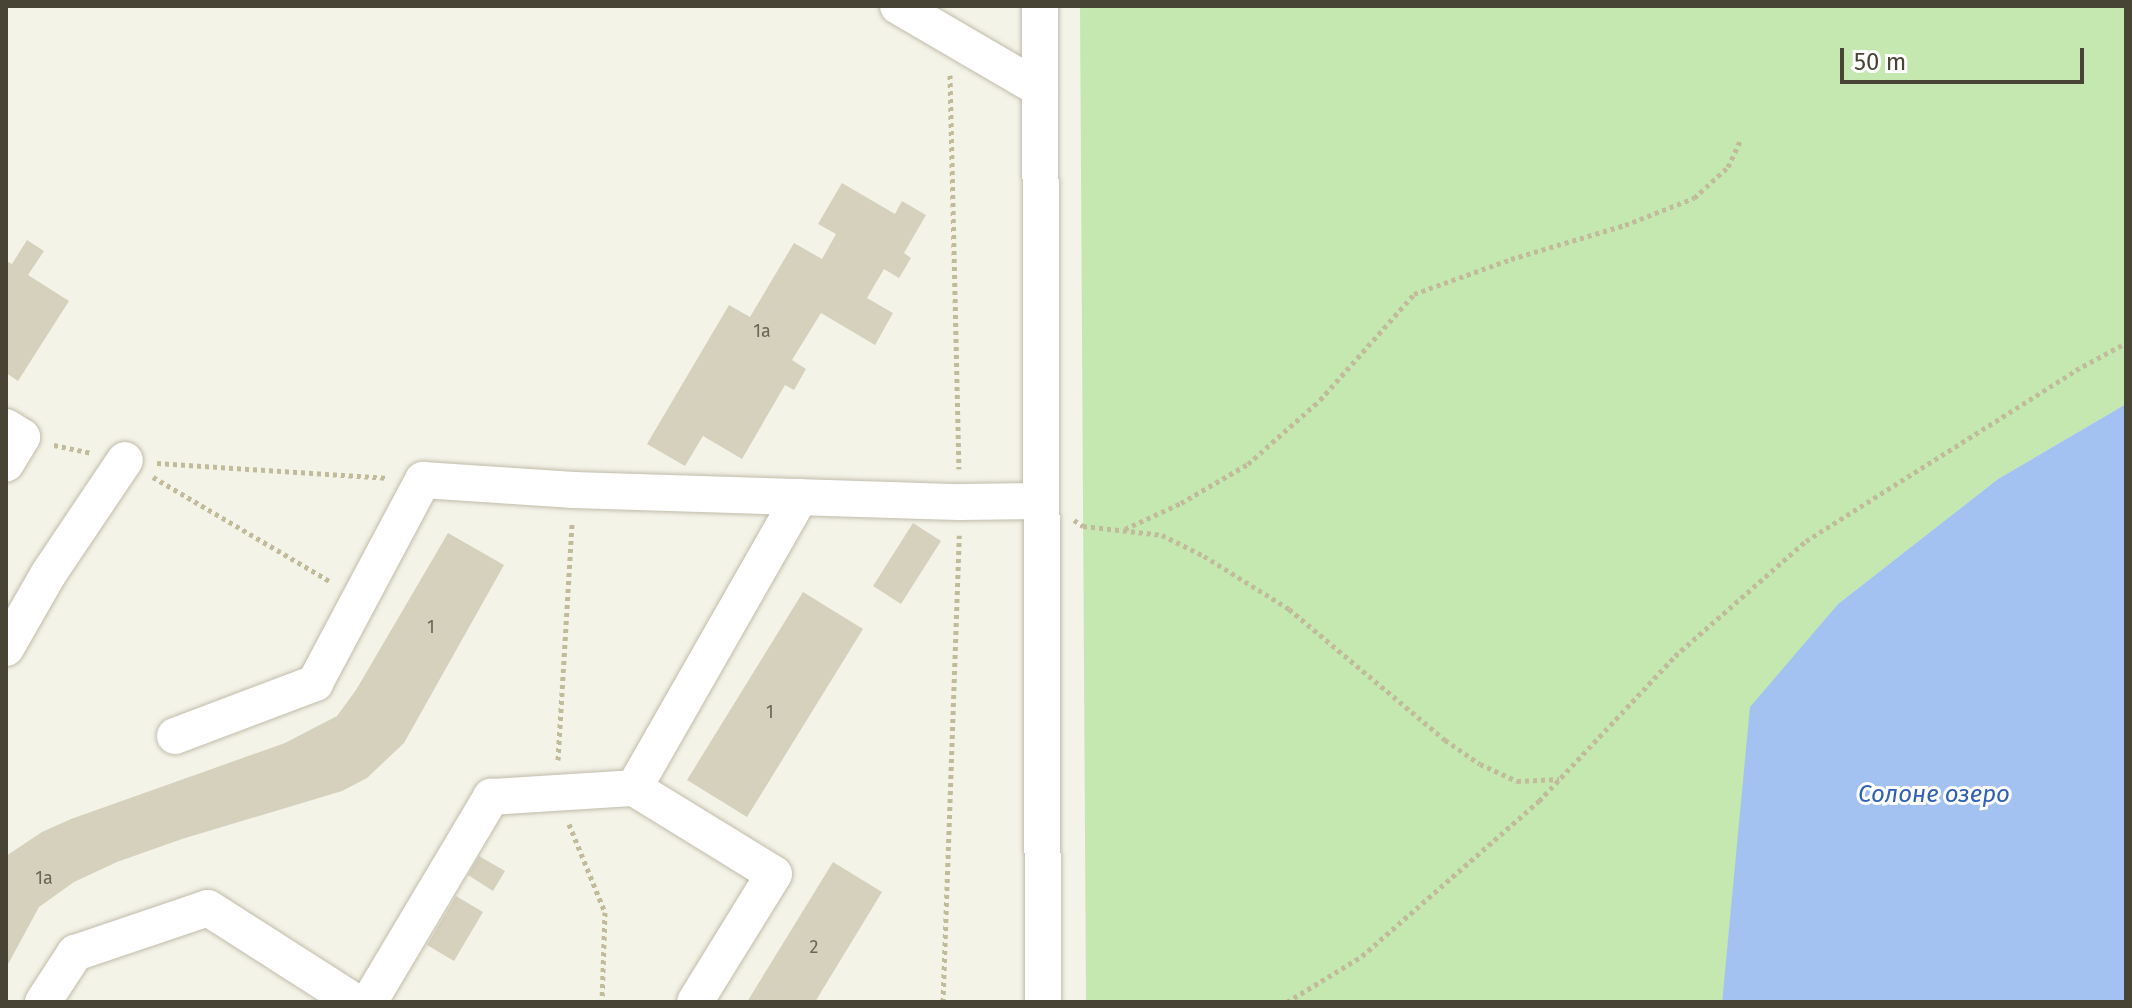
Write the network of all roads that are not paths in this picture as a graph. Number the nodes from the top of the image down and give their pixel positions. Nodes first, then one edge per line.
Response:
1 (898, 6) edge
2 (1040, 6) edge
3 (1040, 89) junction
4 (125, 460) road end
5 (800, 497) junction
6 (1039, 501) junction
7 (6, 648) edge
8 (175, 736) dead end
9 (634, 788) junction
10 (43, 1002) edge
11 (355, 1002) edge
12 (369, 1002) edge
13 (695, 1002) edge
14 (1043, 1002) edge

1 - 3 street
2 - 3 street
3 - 6 street
4 - 7 street
5 - 6 street
5 - 8 street
5 - 9 street
6 - 14 street
9 - 12 street
9 - 13 street
10 - 11 street

